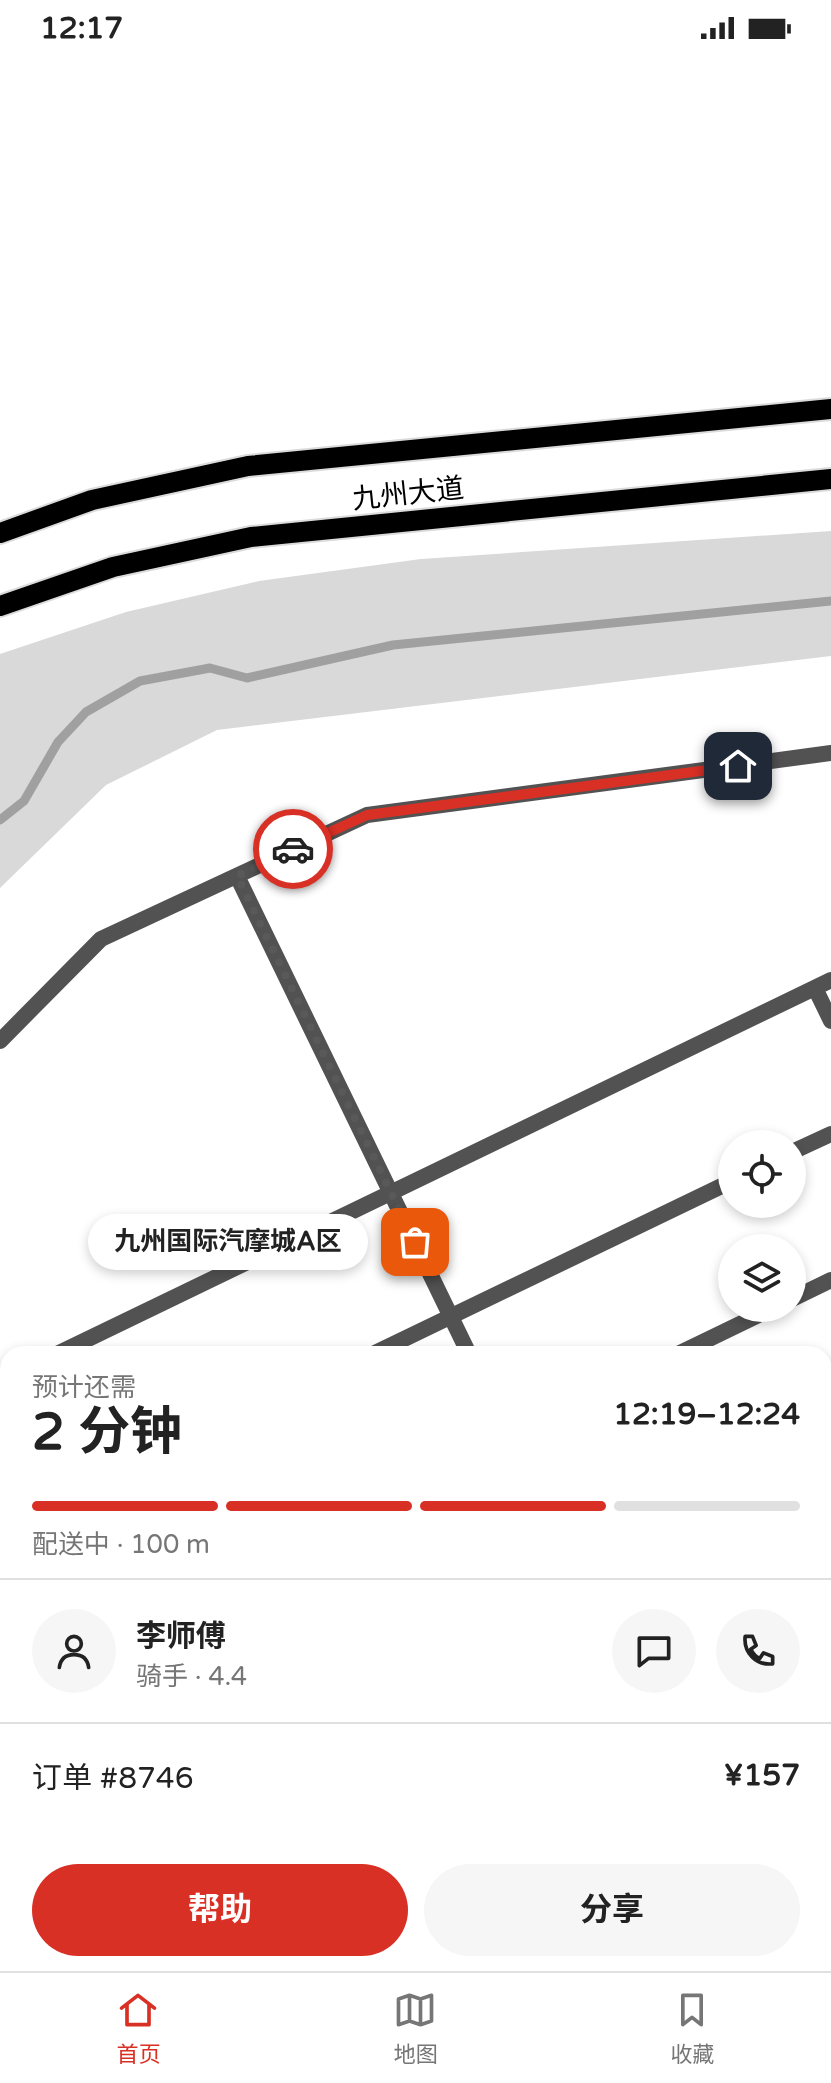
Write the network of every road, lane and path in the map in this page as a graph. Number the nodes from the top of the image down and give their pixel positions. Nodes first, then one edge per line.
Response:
1 (831, 409) edge
2 (831, 479) edge
3 (0, 533) edge
4 (0, 606) edge
5 (831, 753) edge
6 (237, 876) junction
7 (831, 980) edge
8 (815, 988) junction
9 (831, 1021) edge
10 (0, 1041) edge
11 (831, 1134) edge
12 (806, 1146) edge
13 (718, 1188) edge
14 (391, 1193) junction
15 (831, 1280) edge
16 (806, 1292) edge
17 (451, 1316) junction
18 (744, 1322) edge
19 (74, 1346) edge
20 (389, 1346) edge
21 (465, 1346) edge
22 (695, 1346) edge

1 - 3 main road, 九州大道
2 - 4 main road, 九州大道
5 - 6 lane
6 - 10 lane
6 - 14 lane
7 - 8 lane
8 - 9 lane
8 - 14 lane
11 - 12 lane
13 - 17 lane
14 - 17 lane
14 - 19 lane
15 - 16 lane
17 - 20 lane
17 - 21 lane
18 - 22 lane

